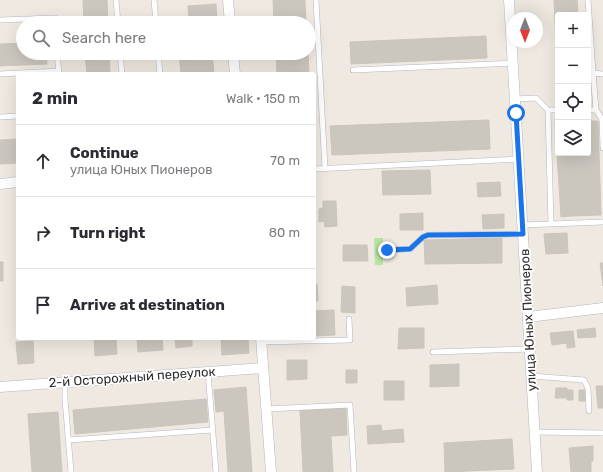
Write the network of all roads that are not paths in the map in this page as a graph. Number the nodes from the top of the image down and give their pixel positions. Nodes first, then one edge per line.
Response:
1 (116, 0) edge
2 (154, 0) edge
3 (228, 0) edge
4 (316, 0) edge
5 (509, 0) edge
6 (588, 0) edge
7 (117, 16) edge
8 (155, 16) edge
9 (229, 16) edge
10 (16, 19) edge
11 (0, 20) edge
12 (58, 60) edge
13 (121, 60) edge
14 (159, 60) edge
15 (234, 60) edge
16 (513, 62) junction
17 (353, 70) dead end
18 (59, 72) edge
19 (122, 72) edge
20 (160, 72) edge
21 (235, 72) edge
22 (593, 73) junction
23 (0, 74) edge
24 (16, 74) edge
25 (603, 74) edge
26 (515, 99) junction
27 (548, 110) junction
28 (555, 110) edge
29 (591, 110) edge
30 (596, 110) junction
31 (16, 116) edge
32 (0, 117) edge
33 (603, 148) edge
34 (518, 159) junction
35 (316, 169) edge
36 (325, 169) junction
37 (16, 182) edge
38 (0, 184) edge
39 (603, 222) edge
40 (551, 224) junction
41 (523, 230) junction
42 (387, 250) dead end
43 (603, 308) edge
44 (528, 317) junction
45 (349, 319) dead end
46 (261, 340) edge
47 (530, 349) junction
48 (433, 352) dead end
49 (264, 368) junction
50 (208, 372) junction
51 (531, 376) junction
52 (66, 382) junction
53 (0, 387) edge
54 (266, 408) junction
55 (589, 411) dead end
56 (212, 430) junction
57 (535, 432) junction
58 (603, 433) edge
59 (69, 440) junction
60 (71, 472) edge
61 (216, 472) edge
62 (271, 472) edge
63 (354, 472) edge
64 (537, 472) edge

1 - 7 lane
2 - 8 lane
3 - 9 street
4 - 36 lane
5 - 16 street, улица Юных Пионеров
6 - 22 lane
10 - 11 lane
12 - 18 lane
13 - 19 lane
14 - 20 lane
15 - 21 street
16 - 17 lane
16 - 26 street, улица Юных Пионеров
22 - 25 lane
22 - 30 lane
23 - 24 lane
26 - 27 lane
26 - 34 street, улица Юных Пионеров
27 - 28 lane
27 - 40 lane
29 - 30 lane
30 - 33 lane
31 - 32 lane
34 - 36 lane
34 - 41 street, улица Юных Пионеров
35 - 36 lane
37 - 38 street
39 - 40 lane
40 - 41 lane
41 - 42 lane
41 - 44 street, улица Юных Пионеров
43 - 44 street
44 - 47 street, улица Юных Пионеров
45 - 46 lane
46 - 49 street
47 - 48 lane
47 - 51 street, улица Юных Пионеров
49 - 50 street, 2-й Осторожный переулок
49 - 54 street
50 - 52 street, 2-й Осторожный переулок
50 - 56 lane
51 - 55 lane
51 - 57 street, улица Юных Пионеров
52 - 53 street, 2-й Осторожный переулок
52 - 59 lane
54 - 62 street
54 - 63 lane
56 - 59 lane
56 - 61 lane
57 - 58 lane
57 - 64 street, улица Юных Пионеров
59 - 60 lane

